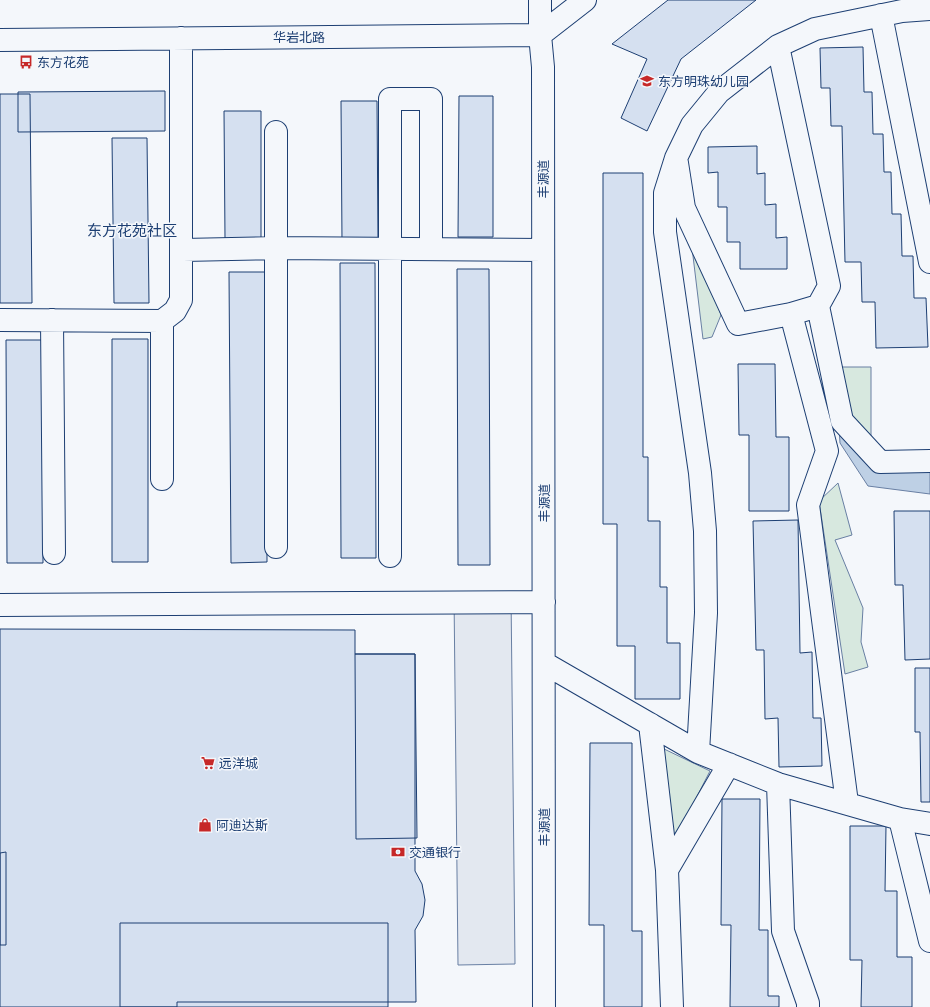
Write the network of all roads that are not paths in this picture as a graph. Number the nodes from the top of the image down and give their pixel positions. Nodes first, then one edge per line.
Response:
1 (540, 0) edge
2 (585, 0) edge
3 (928, 6) edge
4 (881, 14) junction
5 (540, 35) junction
6 (182, 38) junction
7 (0, 40) edge
8 (778, 46) junction
9 (276, 132) dead end
10 (676, 158) junction
11 (276, 248) junction
12 (390, 249) junction
13 (431, 249) junction
14 (183, 250) junction
15 (543, 250) junction
16 (930, 262) edge
17 (818, 306) junction
18 (791, 314) junction
19 (0, 320) edge
20 (52, 320) junction
21 (162, 320) junction
22 (930, 461) edge
23 (162, 479) dead end
24 (276, 547) dead end
25 (54, 553) dead end
26 (390, 556) dead end
27 (544, 602) junction
28 (0, 605) edge
29 (544, 663) junction
30 (650, 724) junction
31 (698, 752) junction
32 (729, 764) junction
33 (778, 784) junction
34 (847, 803) junction
35 (900, 819) junction
36 (930, 824) edge
37 (666, 870) junction
38 (930, 941) edge
39 (544, 1007) edge
40 (672, 1007) edge
41 (808, 1007) edge

1 - 5 street, 丰源道
2 - 5 street
3 - 4 street
4 - 8 street
4 - 16 street
5 - 6 street, 华岩北路
5 - 15 street, 丰源道
6 - 7 street, 华岩北路
6 - 14 street
8 - 10 street
8 - 17 street
9 - 11 street
10 - 18 street
10 - 31 street
11 - 12 street
11 - 14 street
11 - 24 street
12 - 13 street
12 - 13 street
12 - 26 street
13 - 15 street
14 - 21 street
15 - 27 street, 丰源道
17 - 18 street
17 - 22 street
18 - 34 street
19 - 20 street
20 - 21 street
20 - 25 street
21 - 23 street
27 - 28 street
27 - 29 street, 丰源道
29 - 30 street
29 - 39 street, 丰源道
30 - 31 street
30 - 37 street
31 - 32 street
32 - 33 street
32 - 37 street
33 - 34 street
33 - 41 street
34 - 35 street
35 - 36 street
35 - 38 street
37 - 40 street

